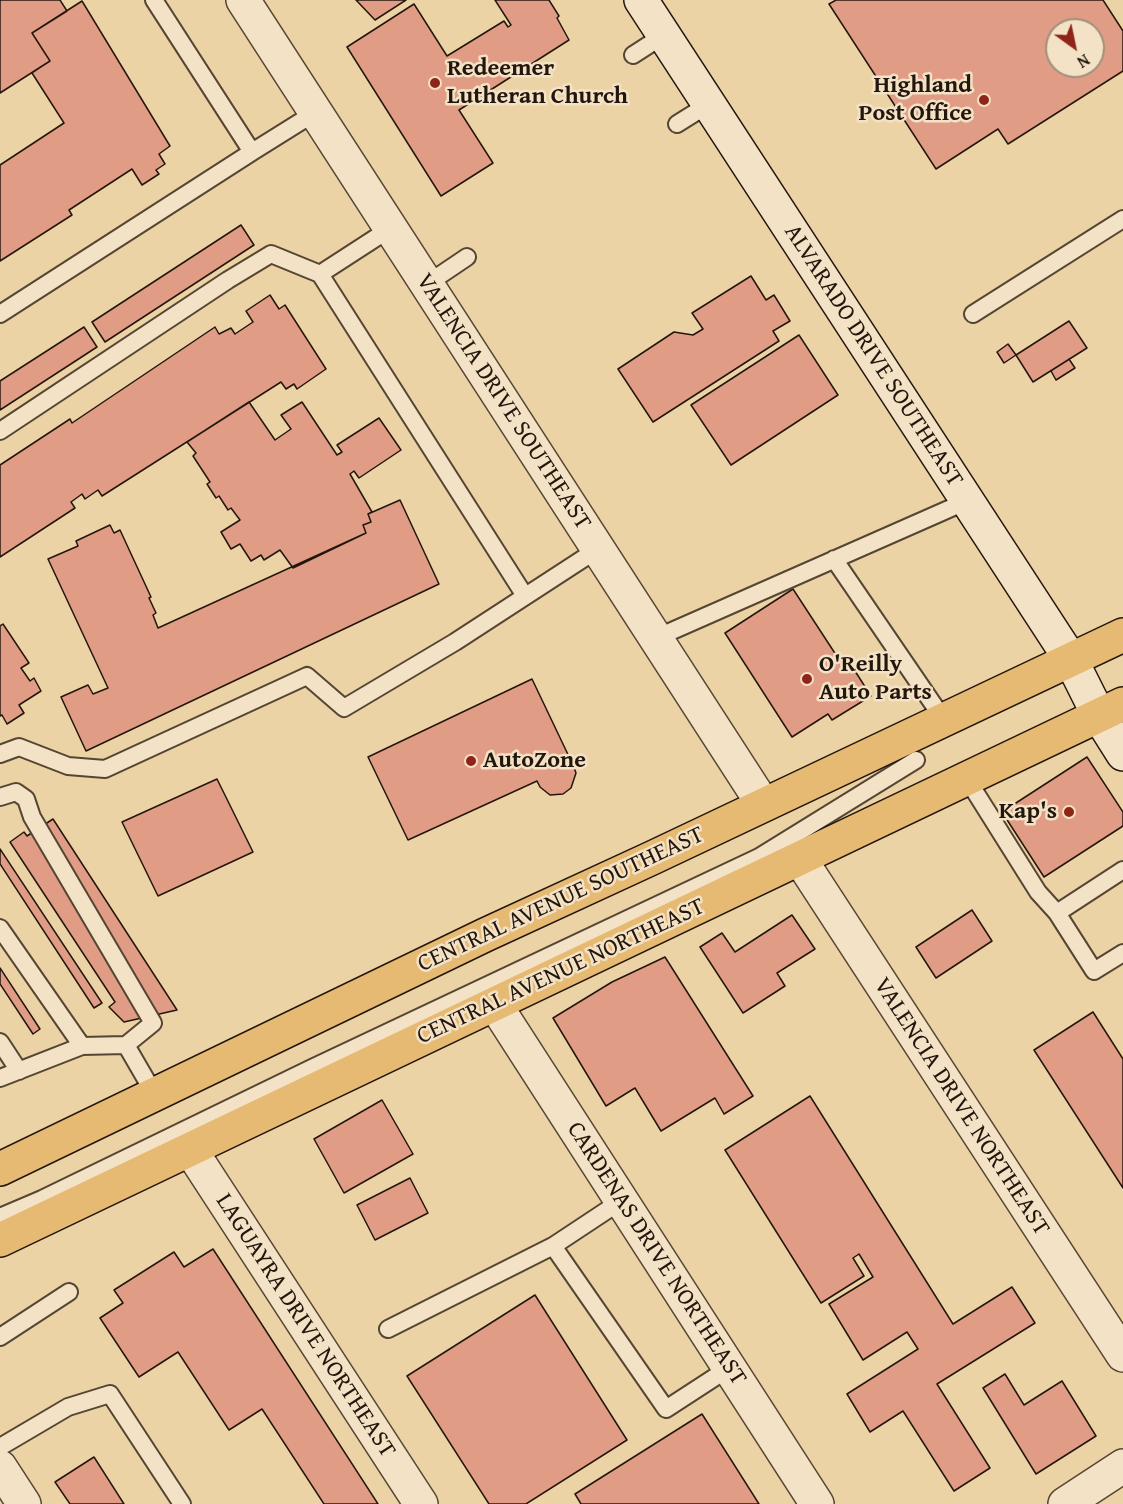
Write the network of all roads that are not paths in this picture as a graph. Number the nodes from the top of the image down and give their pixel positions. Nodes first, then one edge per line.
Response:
1 (154, 0) edge
2 (243, 0) edge
3 (641, 0) edge
4 (664, 35) junction
5 (633, 56) dead end
6 (709, 104) junction
7 (316, 112) junction
8 (676, 124) dead end
9 (252, 152) junction
10 (1123, 219) edge
11 (391, 228) junction
12 (467, 257) dead end
13 (320, 274) junction
14 (427, 284) junction
15 (0, 314) edge
16 (973, 314) dead end
17 (0, 431) edge
18 (967, 501) junction
19 (598, 549) junction
20 (834, 559) junction
21 (525, 596) junction
22 (1123, 635) edge
23 (656, 638) junction
24 (1071, 660) junction
25 (1111, 710) edge
26 (944, 720) junction
27 (0, 754) edge
28 (1123, 754) edge
29 (916, 760) dead end
30 (967, 779) junction
31 (0, 797) edge
32 (763, 804) junction
33 (800, 859) junction
34 (1123, 870) edge
35 (1057, 913) junction
36 (0, 928) edge
37 (1123, 953) edge
38 (495, 1003) junction
39 (0, 1042) edge
40 (126, 1045) junction
41 (82, 1046) junction
42 (19, 1071) junction
43 (0, 1078) edge
44 (155, 1095) junction
45 (190, 1149) junction
46 (0, 1169) edge
47 (621, 1201) junction
48 (0, 1217) edge
49 (0, 1240) edge
50 (553, 1246) junction
51 (69, 1292) dead end
52 (387, 1329) dead end
53 (0, 1337) edge
54 (1123, 1355) edge
55 (729, 1368) junction
56 (0, 1447) edge
57 (1123, 1466) edge
58 (0, 1467) edge
59 (24, 1504) edge
60 (182, 1504) edge
61 (420, 1504) edge
62 (817, 1504) edge
63 (1065, 1504) edge

1 - 9 lane
2 - 7 street, VALENCIA DRIVE SOUTHEAST
3 - 4 street, ALVARADO DRIVE SOUTHEAST
4 - 5 lane
4 - 6 street, ALVARADO DRIVE SOUTHEAST
6 - 8 lane
6 - 18 street, ALVARADO DRIVE SOUTHEAST
7 - 9 lane
7 - 11 street, VALENCIA DRIVE SOUTHEAST
9 - 15 lane
10 - 16 lane
11 - 13 lane
11 - 14 street, VALENCIA DRIVE SOUTHEAST
12 - 14 lane
13 - 17 lane
13 - 21 lane
14 - 19 street, VALENCIA DRIVE SOUTHEAST
18 - 20 lane
18 - 24 street, ALVARADO DRIVE SOUTHEAST
19 - 21 lane
19 - 23 street, VALENCIA DRIVE SOUTHEAST
20 - 23 lane
20 - 26 lane
21 - 27 lane
22 - 24 main road, CENTRAL AVENUE SOUTHEAST
23 - 32 street, VALENCIA DRIVE SOUTHEAST
24 - 25 street, ALVARADO DRIVE SOUTHEAST
24 - 26 main road, CENTRAL AVENUE SOUTHEAST
25 - 28 street, ALVARADO DRIVE SOUTHEAST
25 - 30 main road, CENTRAL AVENUE NORTHEAST
26 - 32 main road, CENTRAL AVENUE SOUTHEAST
29 - 48 lane, CENTRAL AVENUE NORTHEAST
30 - 33 main road, CENTRAL AVENUE NORTHEAST
30 - 35 lane
31 - 40 lane
32 - 44 main road, CENTRAL AVENUE SOUTHEAST
33 - 38 main road, CENTRAL AVENUE NORTHEAST
33 - 54 street, VALENCIA DRIVE NORTHEAST
34 - 35 lane
35 - 37 lane
36 - 41 lane
38 - 45 main road, CENTRAL AVENUE NORTHEAST
38 - 47 street, CARDENAS DRIVE NORTHEAST
39 - 42 lane
40 - 41 lane
40 - 44 lane
41 - 42 lane
42 - 43 lane
44 - 46 main road, CENTRAL AVENUE SOUTHEAST
45 - 49 main road, CENTRAL AVENUE NORTHEAST
45 - 61 street, LAGUAYRA DRIVE NORTHEAST
47 - 50 lane
47 - 55 street, CARDENAS DRIVE NORTHEAST
50 - 52 lane
50 - 55 lane
51 - 53 lane
55 - 62 street, CARDENAS DRIVE NORTHEAST
56 - 60 lane
57 - 63 street
58 - 59 street

